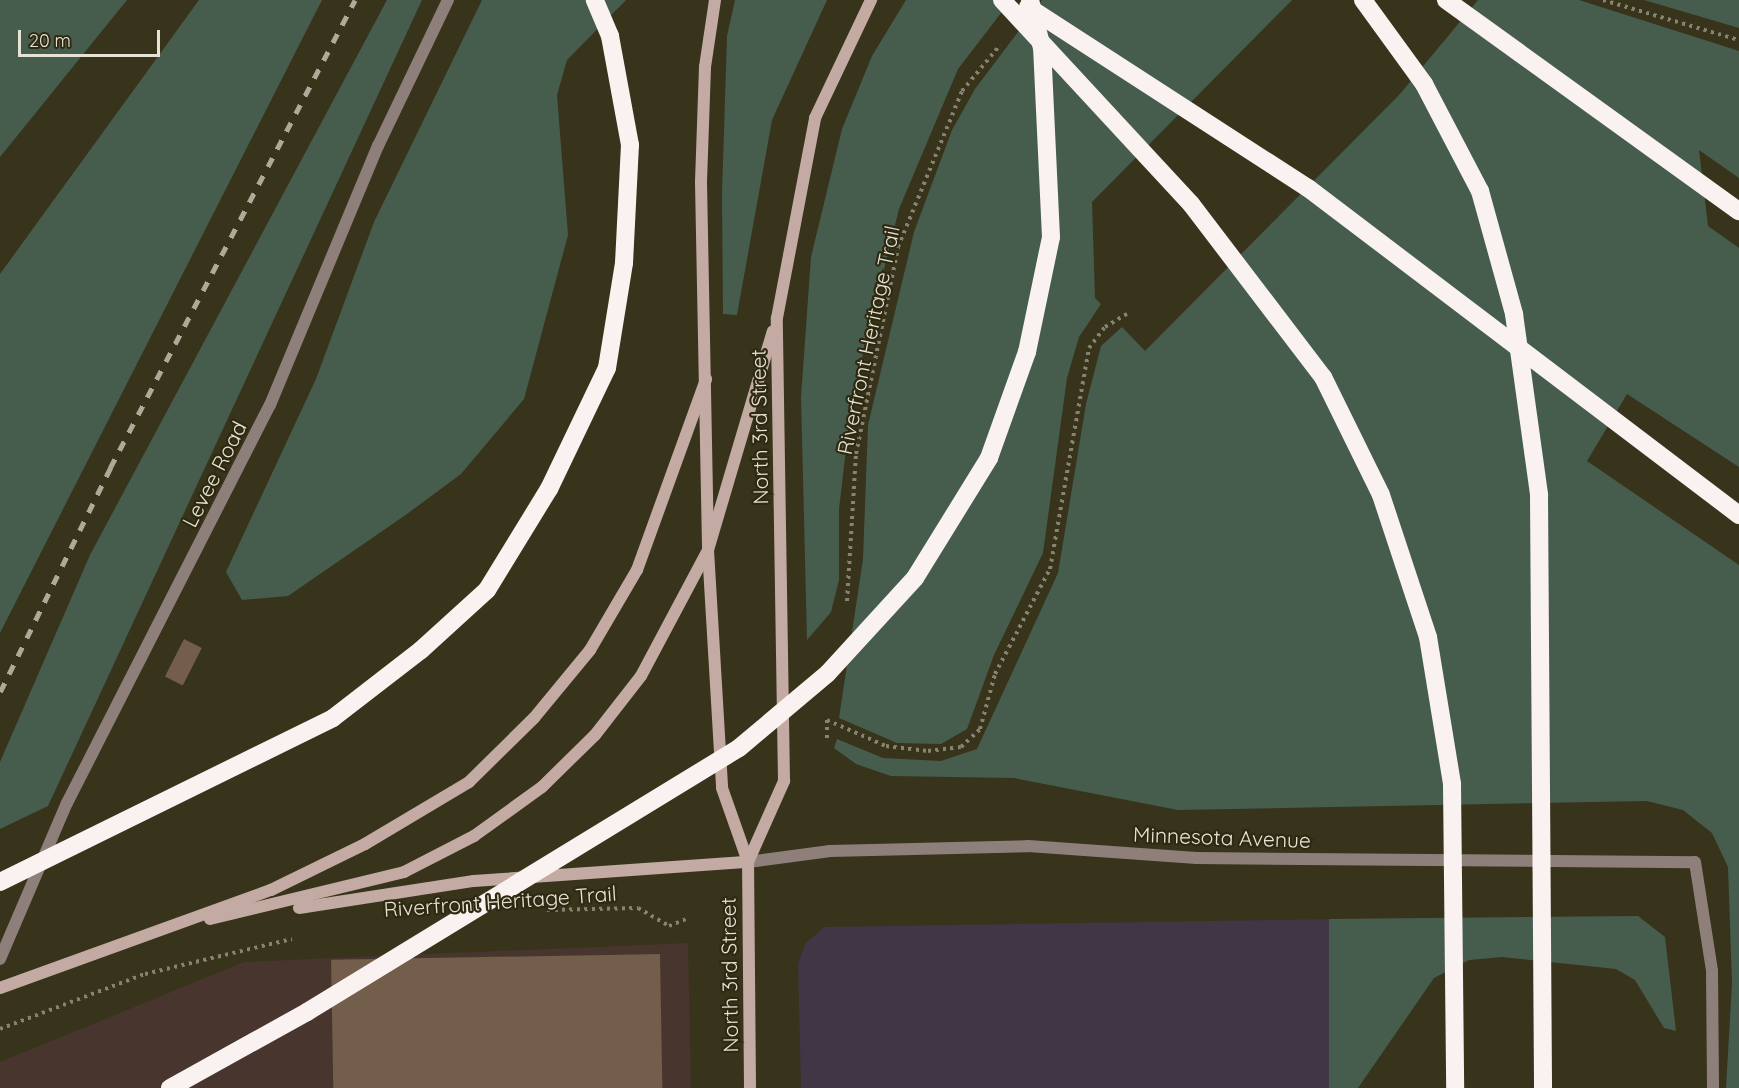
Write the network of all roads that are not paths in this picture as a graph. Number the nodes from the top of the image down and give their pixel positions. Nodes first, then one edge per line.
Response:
1 (448, 0) edge
2 (595, 0) edge
3 (715, 0) edge
4 (871, 0) edge
5 (1002, 0) edge
6 (1017, 0) edge
7 (1030, 0) edge
8 (1363, 0) edge
9 (1446, 0) edge
10 (1732, 206) edge
11 (777, 318) junction
12 (706, 379) junction
13 (1739, 515) edge
14 (708, 549) junction
15 (748, 862) junction
16 (0, 882) edge
17 (170, 928) junction
18 (0, 959) edge
19 (0, 988) edge
20 (170, 1088) edge
21 (750, 1088) edge
22 (1455, 1088) edge
23 (1542, 1088) edge
24 (1713, 1088) edge

1 - 18 street, Levee Road
2 - 16 highway, bridge
3 - 12 main road, North 3rd Street
4 - 11 main road, North 3rd Street
5 - 22 highway, bridge
6 - 13 highway, bridge
7 - 20 highway, bridge
8 - 23 highway, bridge
9 - 10 highway
11 - 14 main road
11 - 15 main road, North 3rd Street
12 - 14 main road, North 3rd Street
12 - 17 main road
14 - 15 main road, North 3rd Street
14 - 17 main road
15 - 17 main road
15 - 21 main road, North 3rd Street
15 - 24 street, Minnesota Avenue
17 - 19 main road

